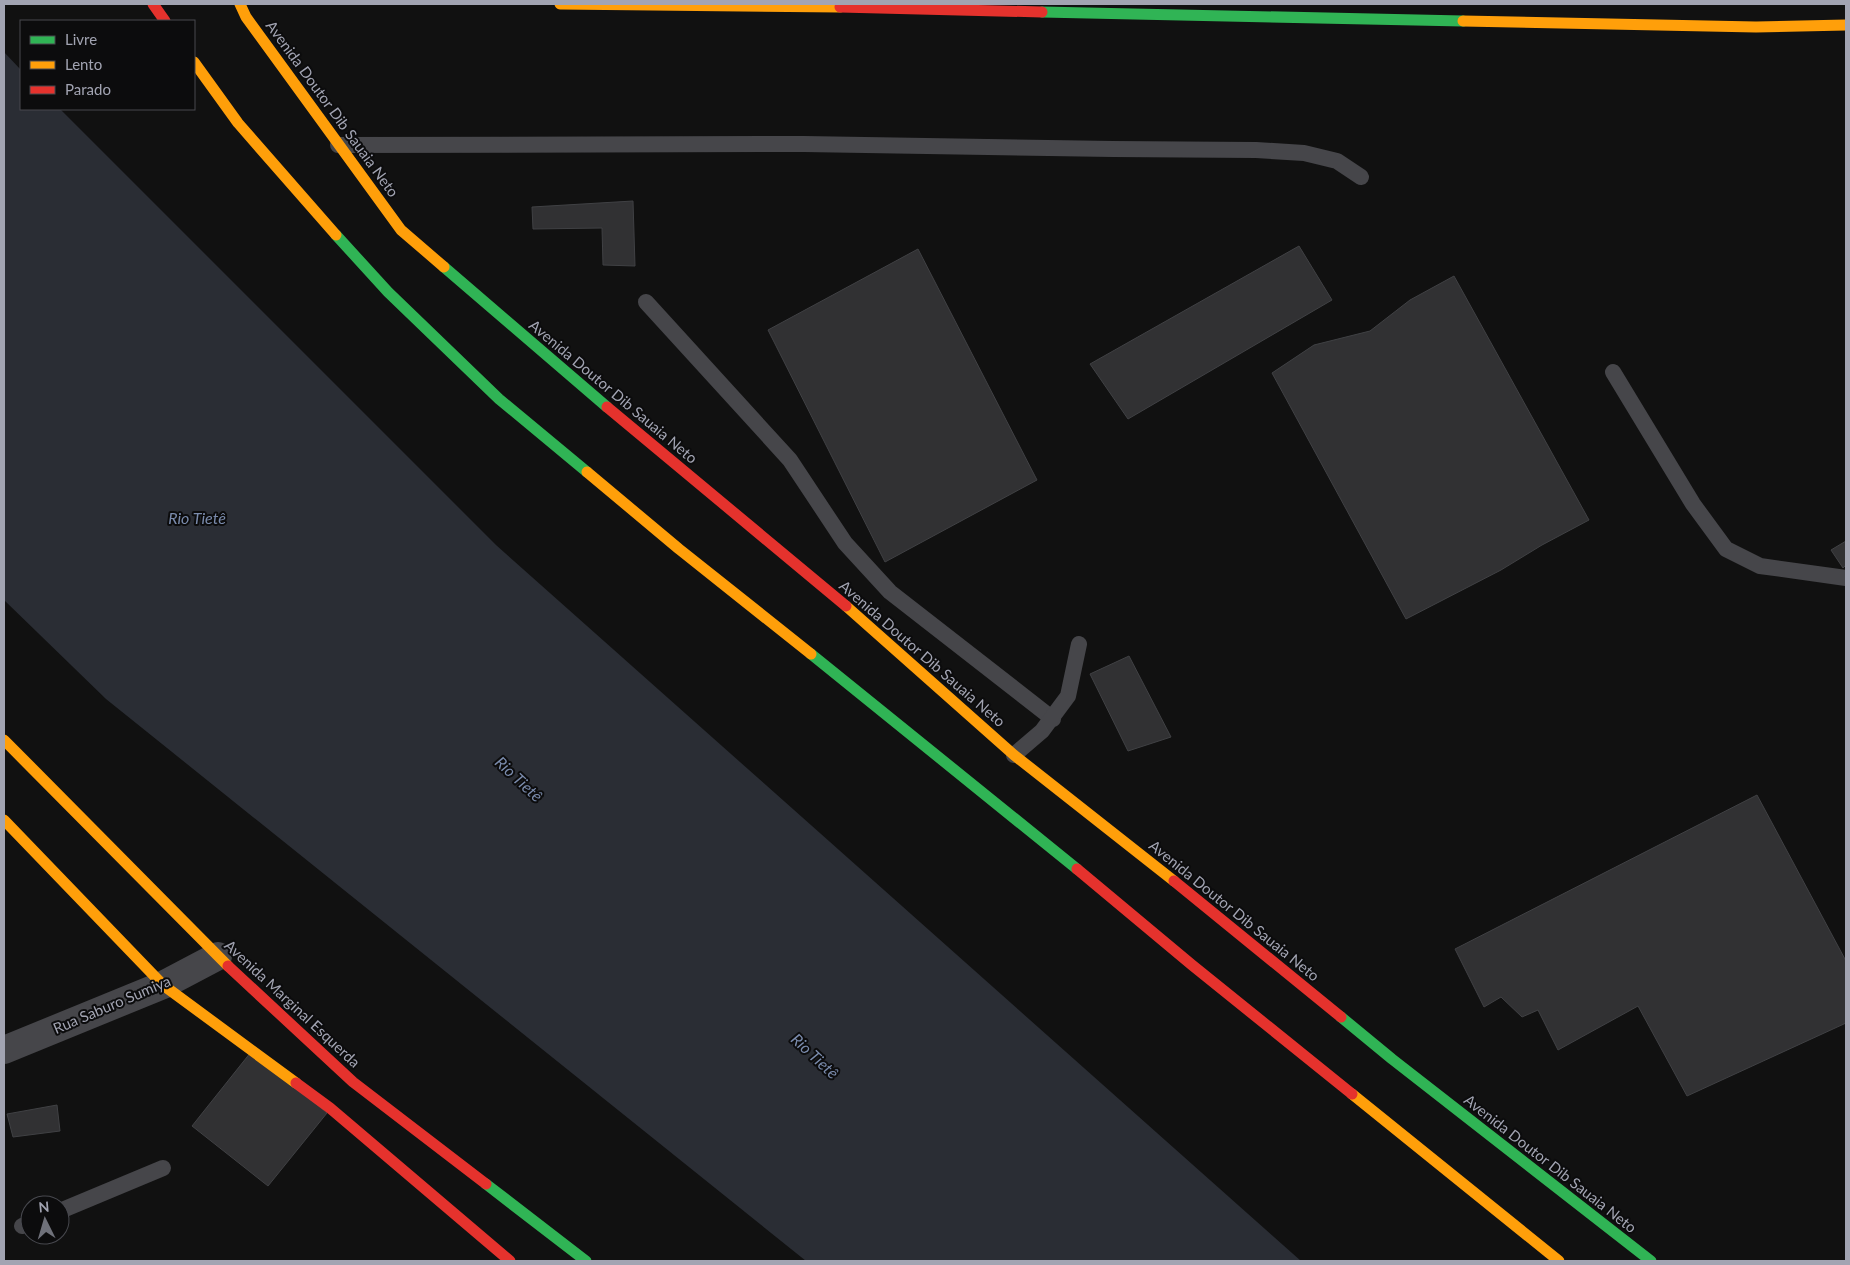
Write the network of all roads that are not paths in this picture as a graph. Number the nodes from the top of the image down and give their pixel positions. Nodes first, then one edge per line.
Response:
1 (153, 4) edge
2 (240, 4) edge
3 (560, 4) edge
4 (164, 20) edge
5 (1846, 25) edge
6 (195, 63) edge
7 (338, 145) junction
8 (1361, 177) dead end
9 (646, 302) dead end
10 (1613, 372) dead end
11 (1846, 578) edge
12 (1079, 644) dead end
13 (1053, 719) junction
14 (4, 740) edge
15 (1014, 755) junction
16 (4, 820) edge
17 (218, 956) junction
18 (163, 984) junction
19 (4, 1050) edge
20 (163, 1168) dead end
21 (70, 1207) edge
22 (510, 1261) edge
23 (586, 1261) edge
24 (1558, 1261) edge
25 (1651, 1261) edge

1 - 4 main road
2 - 7 main road, Avenida Doutor Dib Sauaia Neto
3 - 5 main road
6 - 24 main road
7 - 8 lane
7 - 15 main road, Avenida Doutor Dib Sauaia Neto
9 - 13 lane
10 - 11 lane
12 - 13 lane
13 - 15 lane
14 - 17 main road, Avenida Marginal Esquerda
15 - 25 main road, Avenida Doutor Dib Sauaia Neto
16 - 18 main road
17 - 18 street, Rua Saburo Sumiya
17 - 23 main road, Avenida Marginal Esquerda
18 - 19 street, Rua Saburo Sumiya
18 - 22 main road
20 - 21 lane

